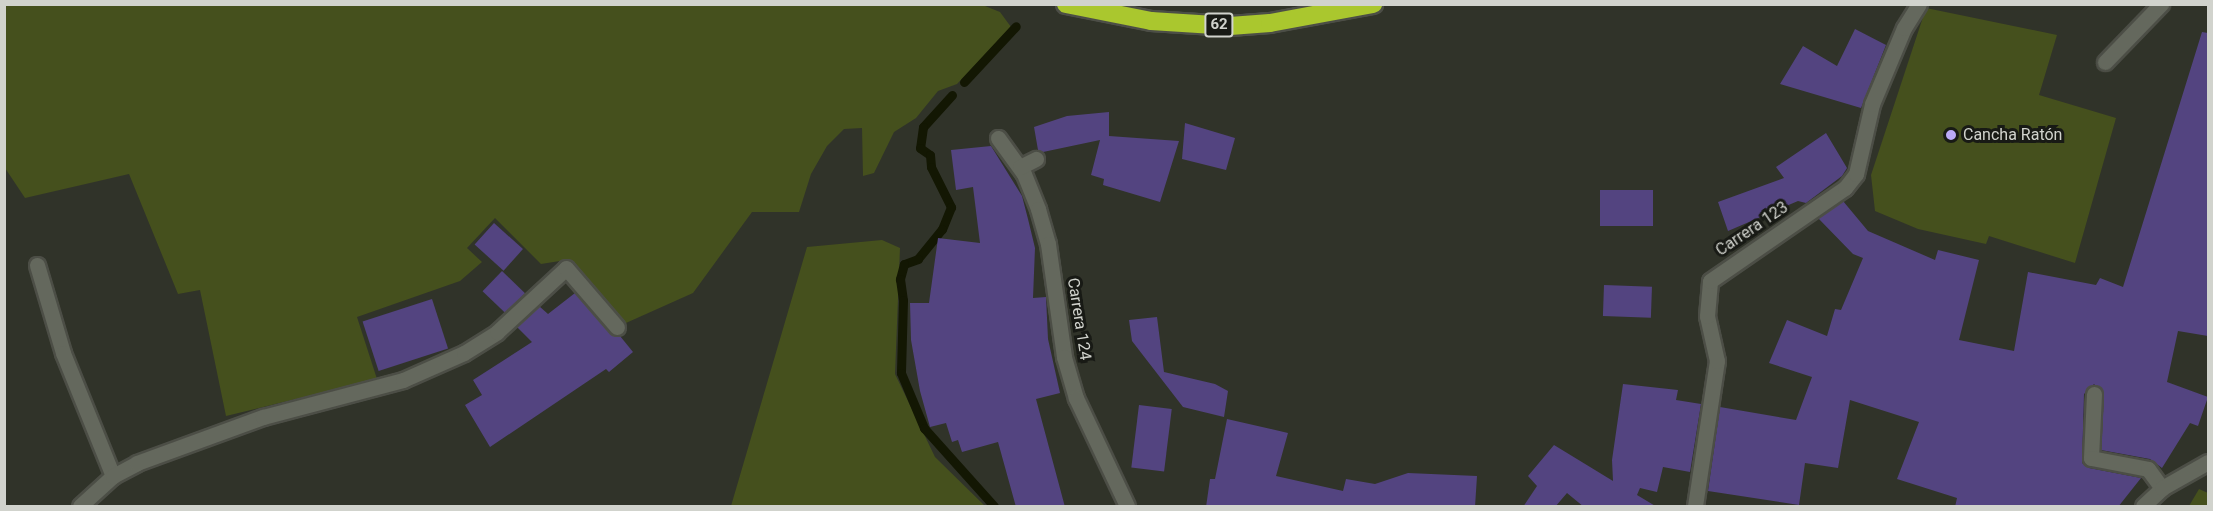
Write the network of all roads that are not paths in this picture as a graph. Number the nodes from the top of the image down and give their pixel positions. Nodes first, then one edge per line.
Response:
1 (1066, 4) edge
2 (1373, 4) edge
3 (2161, 4) edge
4 (1918, 8) edge
5 (2105, 62) dead end
6 (998, 138) dead end
7 (1036, 159) dead end
8 (1020, 167) junction
9 (37, 266) dead end
10 (616, 327) dead end
11 (2094, 394) dead end
12 (2208, 462) edge
13 (113, 476) junction
14 (2162, 488) junction
15 (80, 507) edge
16 (1127, 507) edge
17 (1695, 507) edge
18 (2143, 507) edge

1 - 2 highway, 62
3 - 5 street
4 - 17 street, Carrera 123
6 - 8 street, Carrera 124
7 - 8 street
8 - 16 street, Carrera 124
9 - 13 street
10 - 13 street
11 - 14 street
12 - 14 street
13 - 15 street
14 - 18 street

